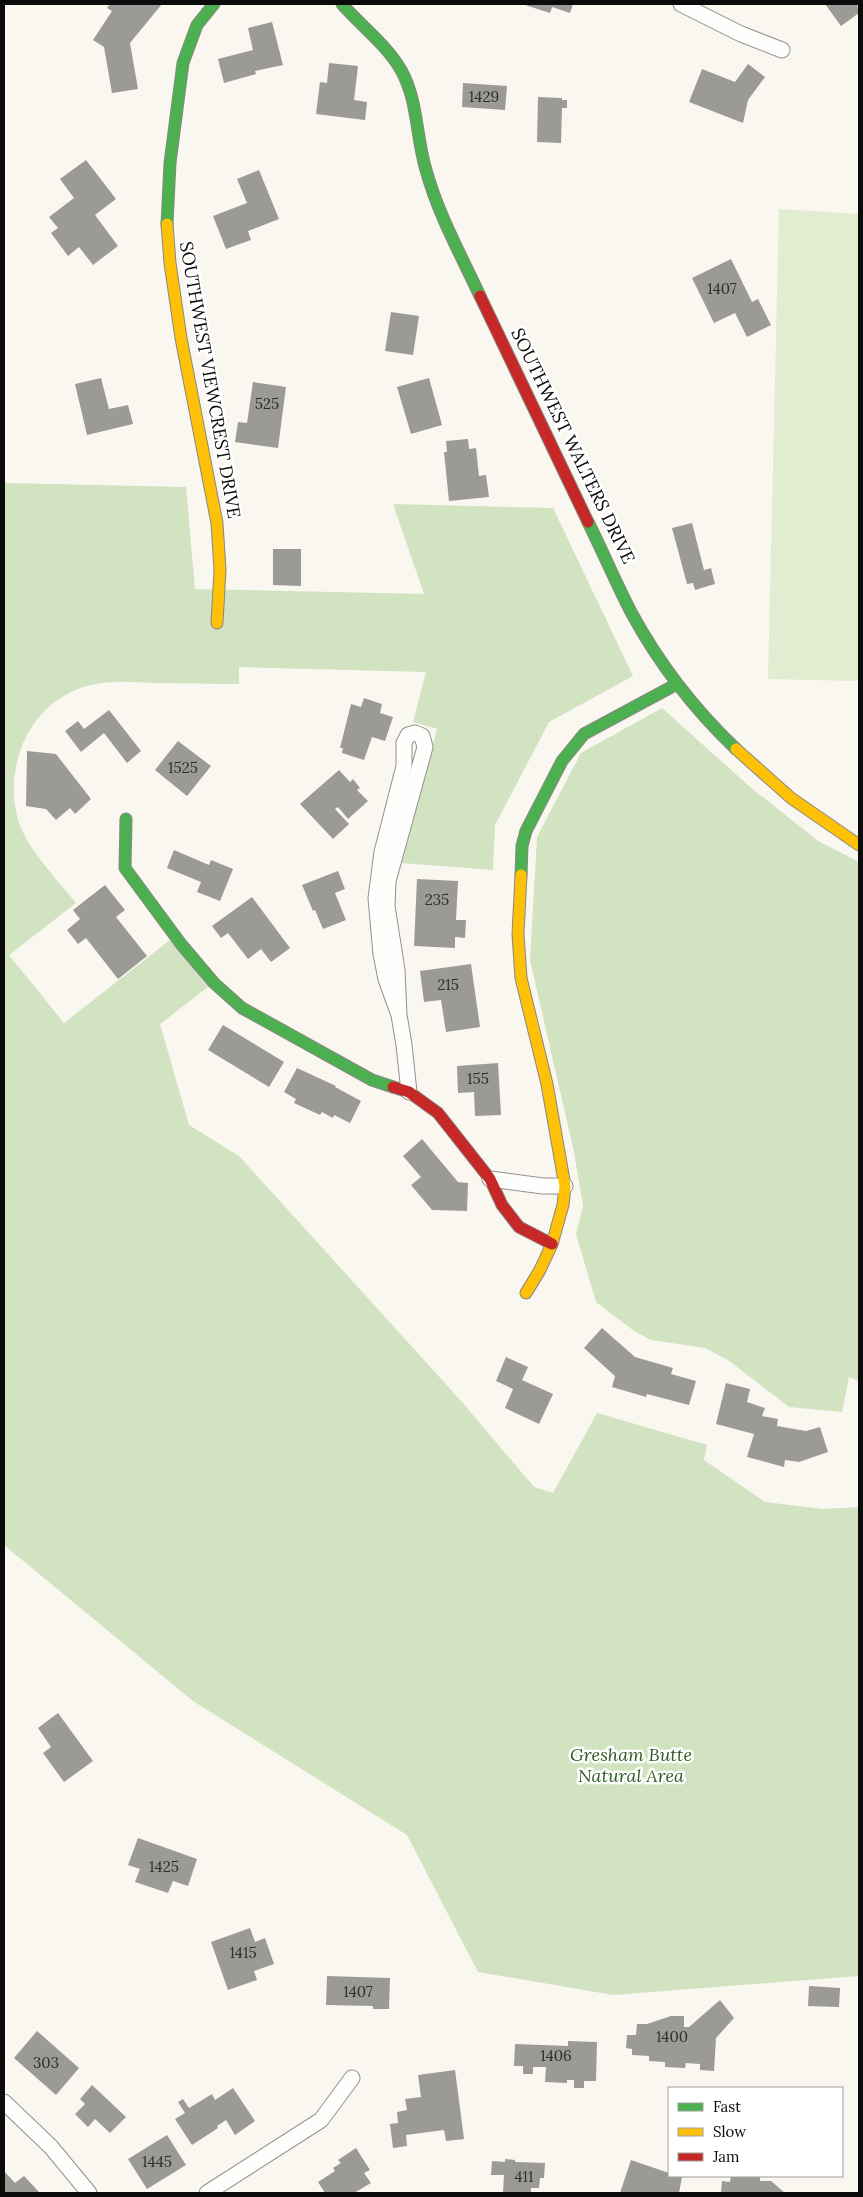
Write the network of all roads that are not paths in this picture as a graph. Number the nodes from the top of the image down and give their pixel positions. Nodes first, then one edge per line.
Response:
1 (214, 4) edge
2 (342, 4) edge
3 (681, 4) edge
4 (782, 50) dead end
5 (217, 623) dead end
6 (677, 684) junction
7 (126, 819) dead end
8 (859, 845) edge
9 (399, 1015) junction
10 (409, 1092) junction
11 (490, 1179) junction
12 (565, 1186) junction
13 (552, 1244) junction
14 (526, 1293) dead end
15 (352, 2078) dead end
16 (4, 2102) edge
17 (89, 2193) edge
18 (207, 2193) edge

1 - 5 street, SOUTHWEST VIEWCREST DRIVE
2 - 6 street, SOUTHWEST WALTERS DRIVE
3 - 4 street
6 - 8 street, SOUTHWEST WALTERS DRIVE
6 - 12 street
7 - 10 street
9 - 9 street
9 - 10 street
10 - 11 street
11 - 12 street
11 - 13 street
12 - 13 street
13 - 14 street
15 - 18 street
16 - 17 street

